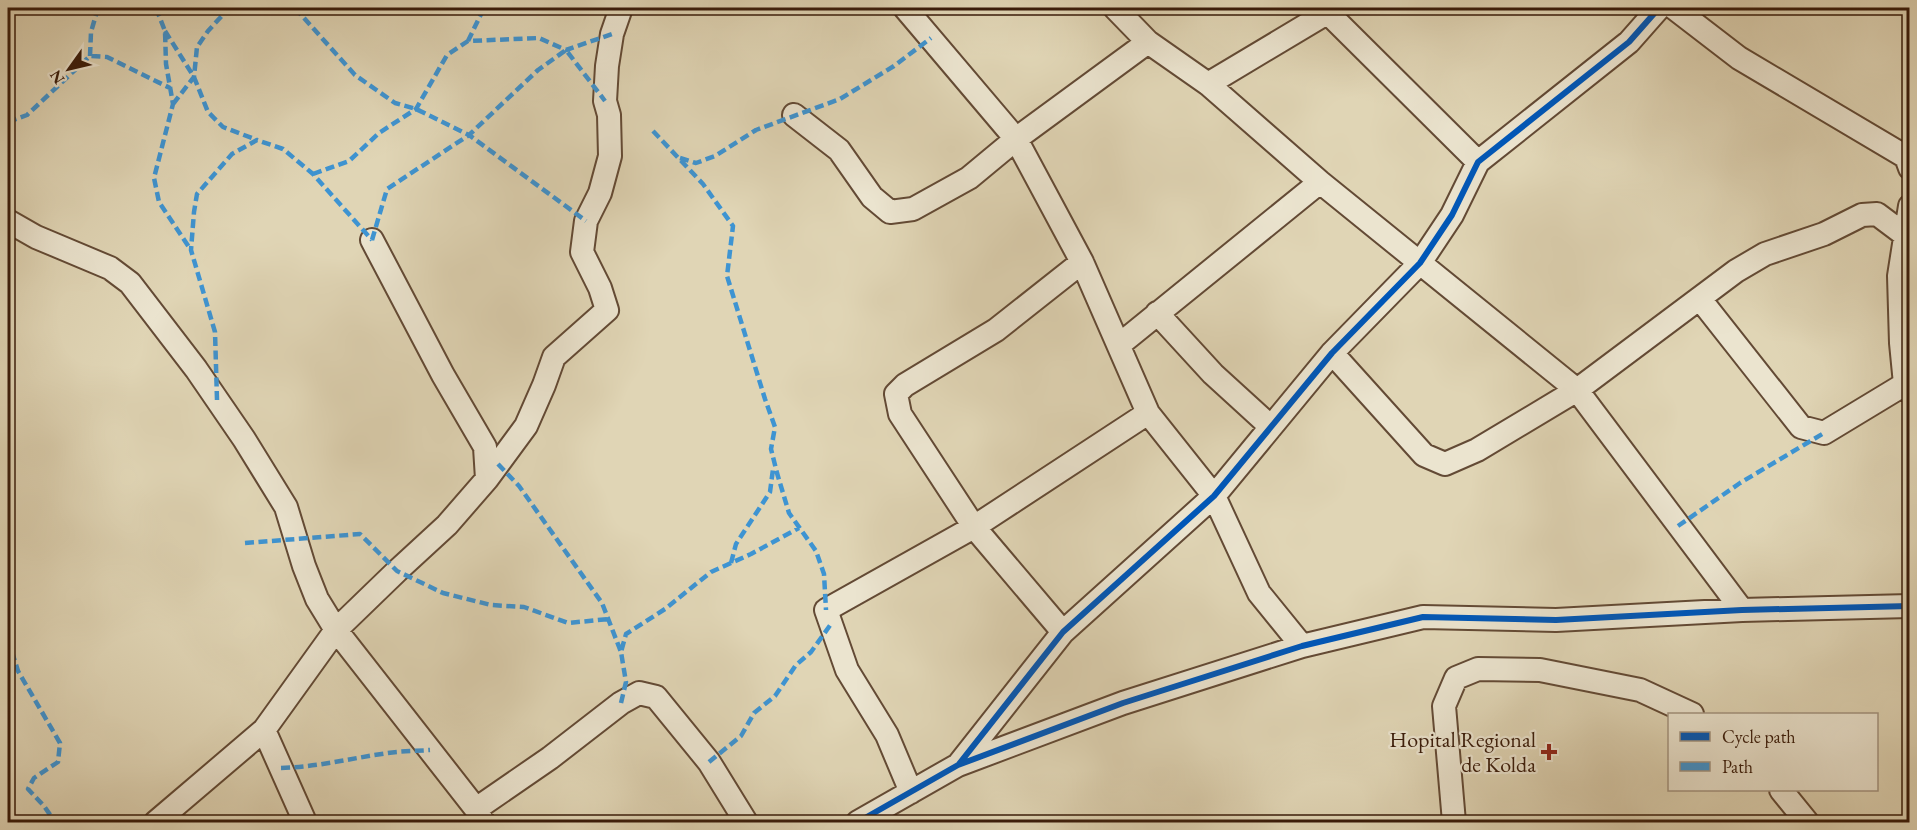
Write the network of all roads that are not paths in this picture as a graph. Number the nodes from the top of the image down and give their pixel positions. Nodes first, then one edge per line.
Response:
1 (621, 8) edge
2 (905, 8) edge
3 (1116, 8) edge
4 (1659, 8) edge
5 (1674, 8) edge
6 (1331, 10) edge
7 (1148, 42) junction
8 (1208, 84) junction
9 (794, 115) dead end
10 (1016, 139) junction
11 (1908, 158) edge
12 (1478, 162) junction
13 (1320, 182) junction
14 (1910, 206) edge
15 (8, 221) edge
16 (1905, 236) junction
17 (372, 240) dead end
18 (1082, 262) junction
19 (1420, 264) junction
20 (1700, 299) junction
21 (1157, 313) junction
22 (1905, 343) edge
23 (1119, 345) junction
24 (1332, 353) junction
25 (1907, 388) edge
26 (1577, 390) junction
27 (1148, 413) junction
28 (1271, 427) junction
29 (487, 479) junction
30 (1214, 496) junction
31 (974, 527) junction
32 (1910, 606) edge
33 (1742, 610) junction
34 (336, 630) junction
35 (1063, 632) junction
36 (1302, 646) junction
37 (1690, 713) edge
38 (264, 730) junction
39 (958, 765) junction
40 (1782, 791) edge
41 (910, 792) junction
42 (479, 816) edge
43 (156, 822) edge
44 (305, 822) edge
45 (746, 822) edge
46 (858, 822) edge
47 (1454, 822) edge
48 (1807, 822) edge

1 - 29 street
2 - 10 street
3 - 7 street
4 - 12 street
5 - 11 street
6 - 8 street
6 - 12 street
7 - 8 street
7 - 10 street
8 - 13 street
9 - 10 street
10 - 18 street
12 - 19 street
13 - 19 street
13 - 21 street
14 - 16 street
15 - 34 street
16 - 20 street
16 - 22 street
17 - 29 street
18 - 23 street
18 - 31 street
19 - 24 street
19 - 26 street
20 - 25 street
20 - 26 street
21 - 23 street
21 - 28 street
22 - 25 street
23 - 27 street
24 - 26 street
24 - 28 street
26 - 33 street
27 - 30 street
27 - 31 street
28 - 30 street
29 - 34 street
30 - 35 street
30 - 36 street
31 - 35 street
31 - 41 street
32 - 33 street
33 - 36 street
34 - 38 street
34 - 42 street
35 - 39 street
36 - 39 street
37 - 47 street
38 - 43 street
38 - 44 street
39 - 41 street
40 - 48 street
41 - 46 street
42 - 45 street

